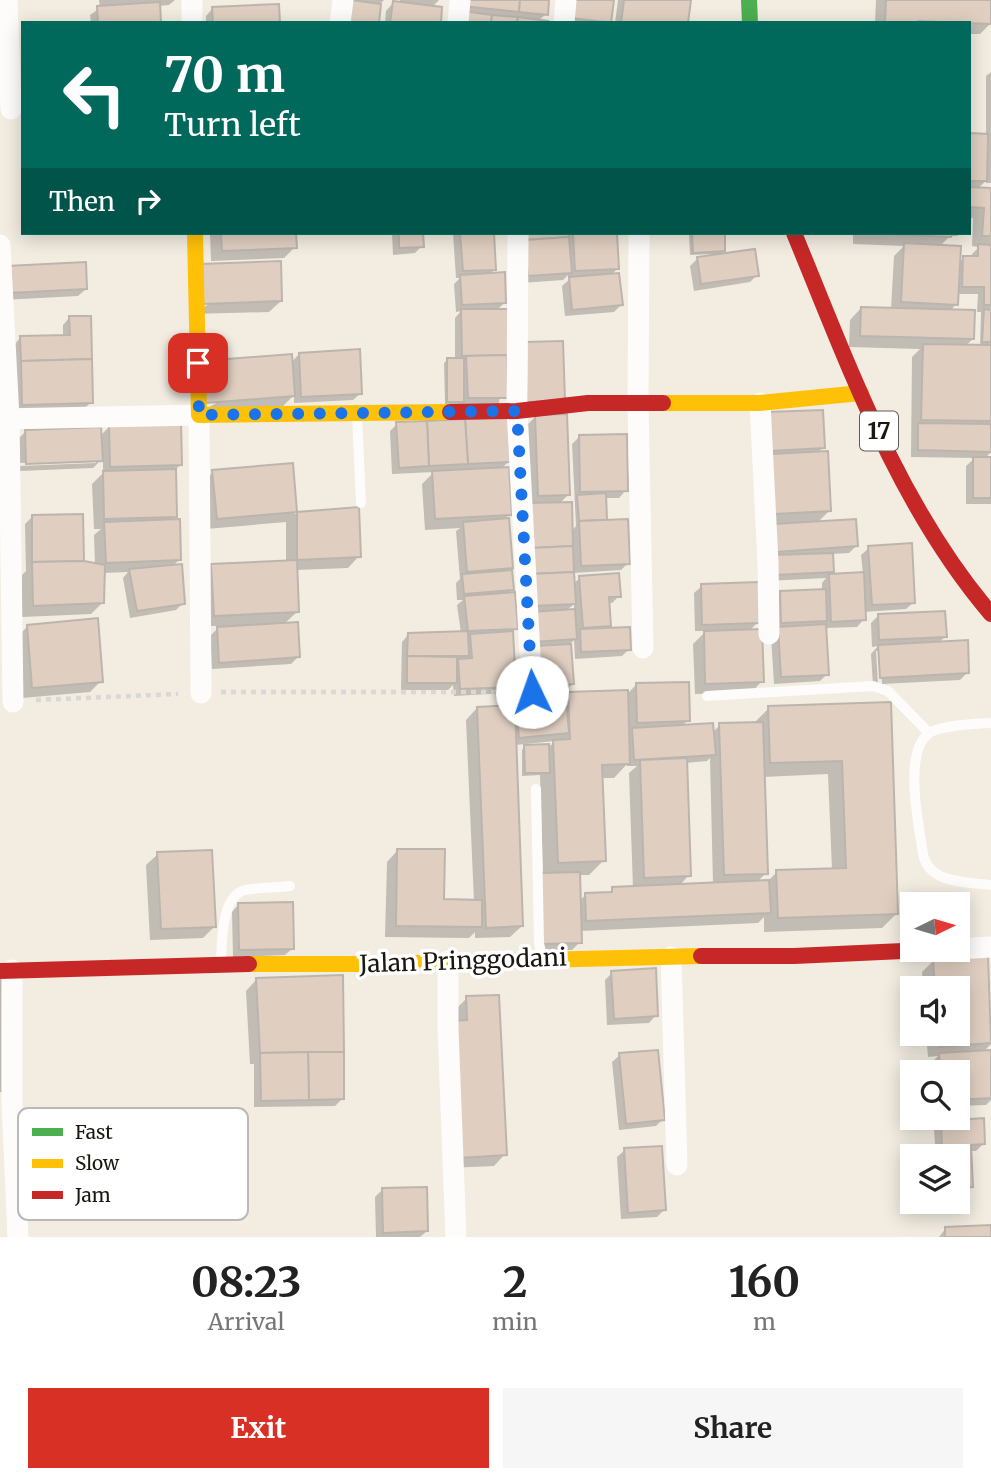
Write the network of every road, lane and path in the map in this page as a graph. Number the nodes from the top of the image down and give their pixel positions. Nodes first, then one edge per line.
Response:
1 (7, 0) edge
2 (192, 0) edge
3 (343, 0) edge
4 (460, 0) edge
5 (566, 0) edge
6 (749, 0) edge
7 (192, 21) edge
8 (340, 21) edge
9 (458, 21) edge
10 (564, 21) edge
11 (750, 21) edge
12 (11, 109) edge
13 (195, 235) edge
14 (518, 235) edge
15 (639, 235) edge
16 (795, 235) edge
17 (0, 245) edge
18 (861, 393) junction
19 (760, 403) junction
20 (638, 404) junction
21 (517, 411) junction
22 (357, 412) junction
23 (199, 415) junction
24 (5, 419) edge
25 (361, 503) dead end
26 (991, 614) edge
27 (769, 634) dead end
28 (643, 648) dead end
29 (201, 692) junction
30 (532, 692) joint
31 (708, 696) dead end
32 (13, 702) joint
33 (991, 723) edge
34 (929, 733) junction
35 (536, 789) dead end
36 (991, 885) edge
37 (290, 886) dead end
38 (991, 947) edge
39 (970, 948) edge
40 (900, 951) edge
41 (671, 957) junction
42 (542, 959) junction
43 (448, 961) junction
44 (221, 964) junction
45 (6, 971) edge
46 (677, 1165) dead end
47 (18, 1237) edge
48 (456, 1237) edge

1 - 12 street
2 - 7 street
3 - 8 street
4 - 9 street
5 - 10 street
6 - 11 main road
13 - 23 main road
14 - 21 street
15 - 20 street
16 - 18 main road, 17
17 - 24 street
18 - 19 main road
18 - 26 main road, 17
19 - 20 main road
19 - 27 street
20 - 21 main road
20 - 28 street
21 - 22 main road
21 - 30 street
22 - 23 main road
22 - 25 lane
23 - 24 street
23 - 29 street
24 - 32 street
29 - 30 path
29 - 32 path
31 - 34 lane
33 - 34 lane
34 - 36 lane
35 - 42 lane
37 - 44 lane
38 - 39 street
40 - 41 main road, Jalan Pringgodani
41 - 42 main road, Jalan Pringgodani
41 - 46 street
42 - 43 main road, Jalan Pringgodani
43 - 44 main road, Jalan Pringgodani
43 - 48 street
44 - 45 main road, Jalan Pringgodani
45 - 47 street

